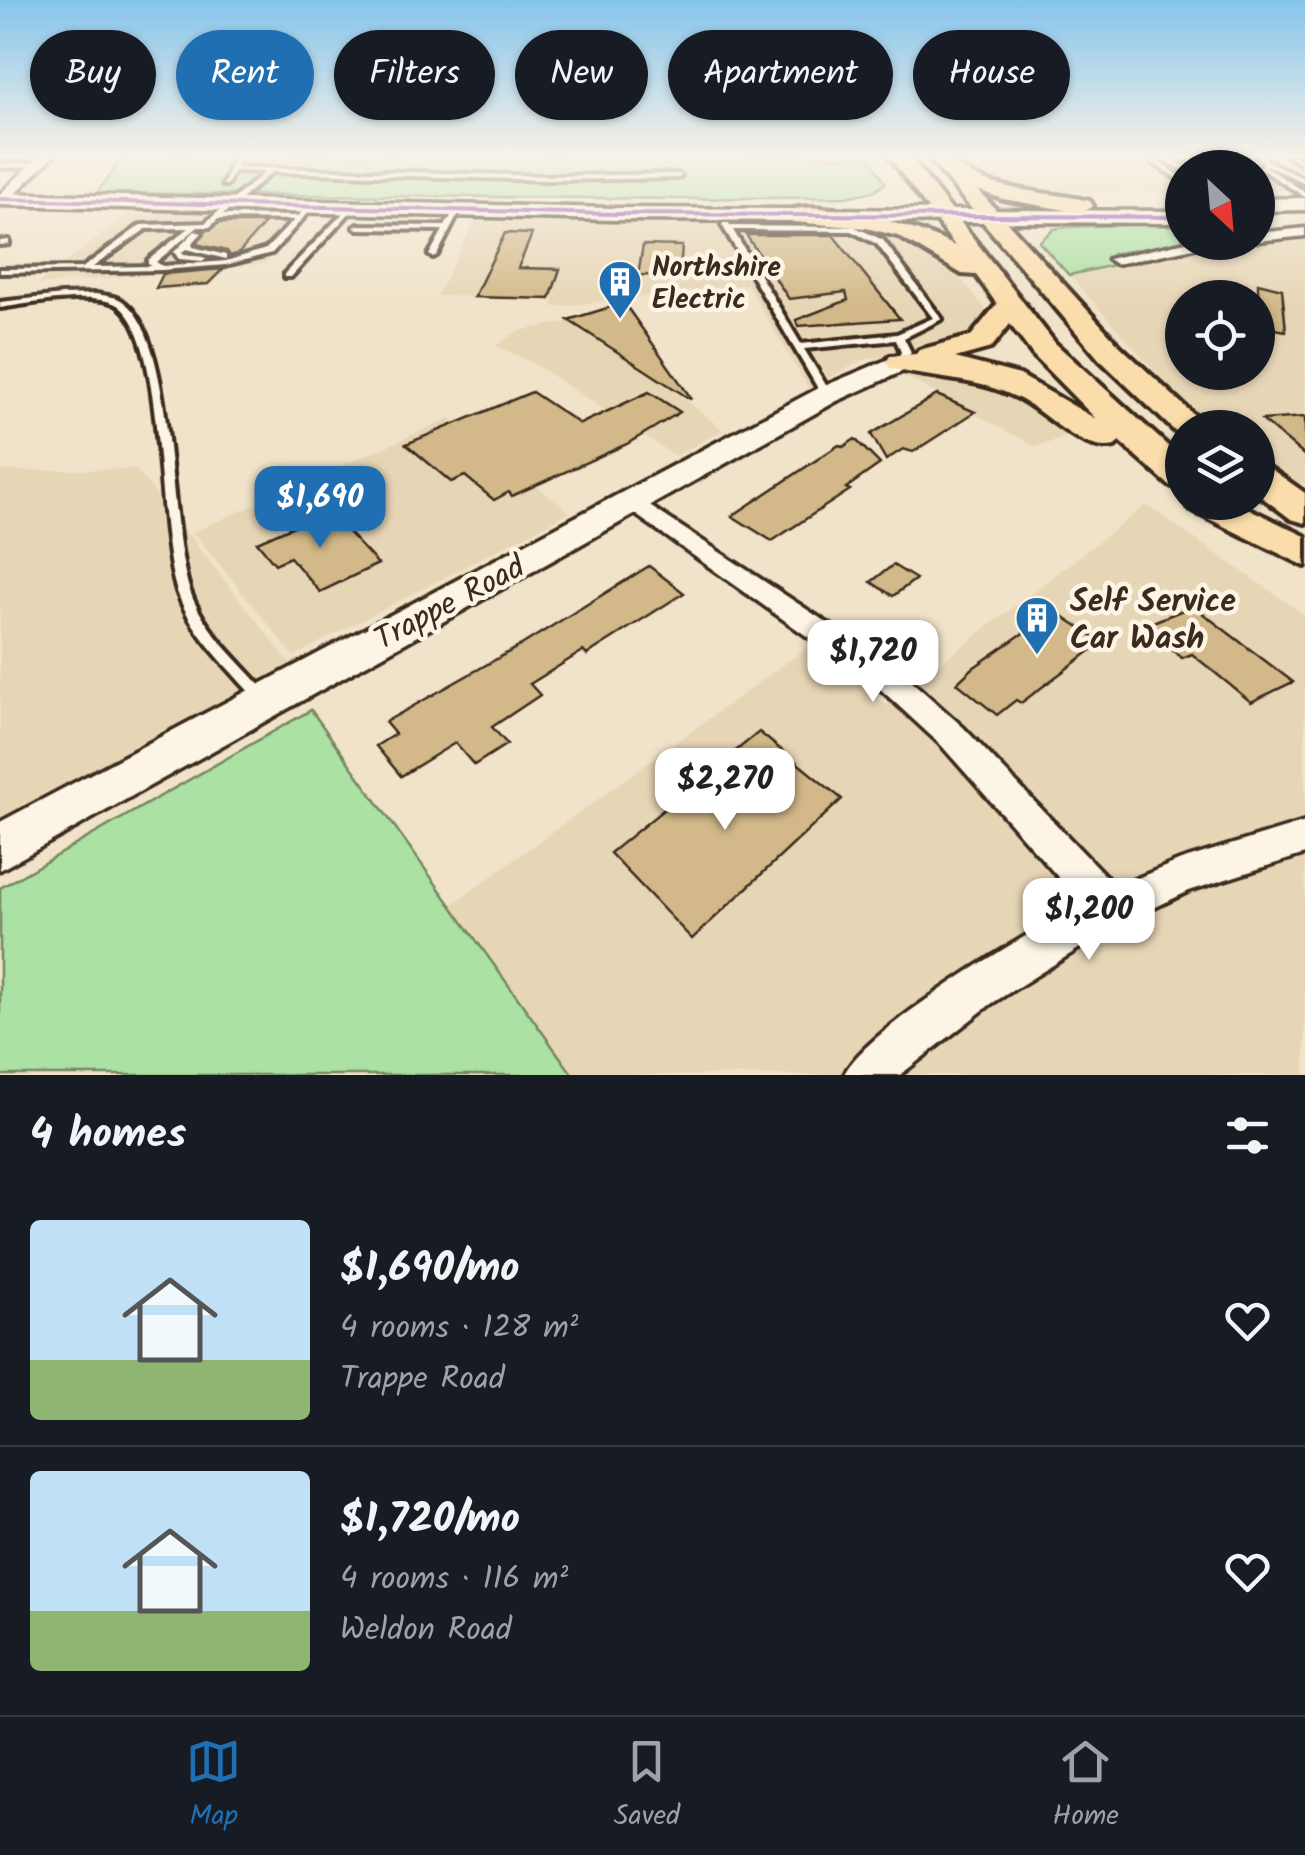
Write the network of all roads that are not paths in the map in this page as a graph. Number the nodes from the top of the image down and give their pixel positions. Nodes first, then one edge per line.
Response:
1 (230, 206) edge
2 (253, 206) edge
3 (351, 206) edge
4 (352, 206) edge
5 (361, 206) edge
6 (574, 206) edge
7 (904, 206) edge
8 (939, 206) edge
9 (980, 206) edge
10 (1059, 206) edge
11 (1165, 206) edge
12 (459, 208) junction
13 (518, 208) junction
14 (942, 210) junction
15 (984, 211) junction
16 (305, 212) junction
17 (1084, 212) junction
18 (793, 215) junction
19 (1165, 216) edge
20 (1305, 216) edge
21 (216, 217) junction
22 (1275, 217) edge
23 (724, 221) junction
24 (202, 224) junction
25 (358, 227) dead end
26 (448, 228) junction
27 (1305, 232) edge
28 (1275, 235) edge
29 (1165, 251) edge
30 (433, 255) dead end
31 (1116, 259) dead end
32 (162, 268) junction
33 (0, 270) edge
34 (84, 270) junction
35 (288, 275) dead end
36 (1054, 290) junction
37 (1002, 297) junction
38 (0, 305) edge
39 (799, 347) junction
40 (900, 349) junction
41 (827, 395) junction
42 (1171, 410) edge
43 (1165, 461) edge
44 (1165, 478) edge
45 (633, 502) junction
46 (1238, 520) edge
47 (1241, 520) edge
48 (1305, 553) edge
49 (1305, 568) edge
50 (266, 702) junction
51 (1305, 838) edge
52 (0, 847) edge
53 (1112, 910) junction
54 (866, 1075) edge

1 - 21 lane
2 - 16 main road
3 - 16 main road
4 - 35 lane
5 - 12 main road
6 - 13 main road
7 - 14 main road
8 - 14 main road
9 - 15 main road
10 - 17 main road
11 - 17 main road
12 - 13 main road
12 - 26 lane
13 - 23 main road
14 - 15 main road
14 - 18 main road
14 - 37 main road
15 - 17 main road
15 - 36 main road
16 - 21 lane
16 - 24 lane
16 - 32 lane
17 - 19 main road
17 - 36 main road
18 - 23 main road
18 - 37 main road
20 - 22 main road
21 - 24 lane
23 - 39 lane
23 - 40 lane
24 - 32 lane
24 - 34 lane
25 - 26 lane
26 - 30 lane
27 - 28 street
29 - 31 street
32 - 34 lane
33 - 34 lane
36 - 42 main road
37 - 40 main road
37 - 43 main road
38 - 50 lane
39 - 40 lane
39 - 41 lane
40 - 41 main road, Trappe Road
40 - 44 main road
41 - 45 main road, Trappe Road
45 - 50 main road, Trappe Road
45 - 53 street
46 - 49 main road
47 - 48 main road
50 - 52 main road, Trappe Road
51 - 53 street
53 - 54 street

